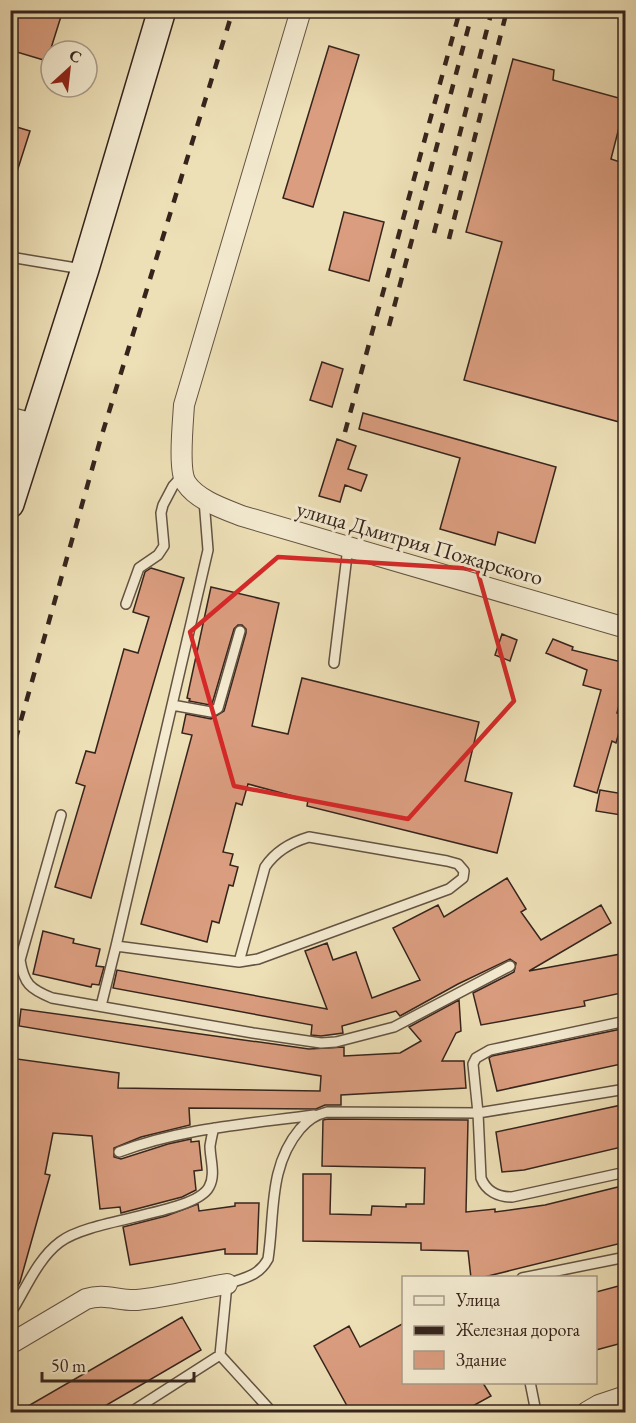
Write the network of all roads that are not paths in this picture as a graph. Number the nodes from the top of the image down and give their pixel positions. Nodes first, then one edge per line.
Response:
1 (162, 10) edge
2 (302, 10) edge
3 (10, 256) edge
4 (85, 269) junction
5 (22, 423) edge
6 (183, 476) junction
7 (204, 498) junction
8 (10, 504) edge
9 (348, 547) junction
10 (126, 604) dead end
11 (626, 628) edge
12 (240, 632) dead end
13 (333, 663) dead end
14 (172, 705) junction
15 (61, 815) dead end
16 (116, 946) junction
17 (239, 962) junction
18 (510, 966) dead end
19 (101, 1006) junction
20 (626, 1021) edge
21 (626, 1089) edge
22 (478, 1113) junction
23 (316, 1115) junction
24 (214, 1128) junction
25 (119, 1152) dead end
26 (626, 1172) edge
27 (626, 1257) edge
28 (532, 1276) edge
29 (227, 1284) junction
30 (10, 1314) edge
31 (10, 1344) edge
32 (220, 1355) junction
33 (530, 1384) edge
34 (626, 1396) edge
35 (131, 1413) edge
36 (272, 1413) edge
37 (536, 1413) edge
38 (587, 1413) edge

1 - 4 main road
2 - 6 street
3 - 4 lane
4 - 5 main road
5 - 8 main road
6 - 7 street
6 - 10 lane
7 - 9 street, улица Дмитрия Пожарского
7 - 14 lane
9 - 11 street, улица Дмитрия Пожарского
9 - 13 lane
12 - 14 lane
14 - 16 lane
15 - 19 lane
16 - 17 lane
16 - 19 lane
17 - 17 lane
18 - 19 lane
20 - 22 lane
21 - 22 lane
22 - 23 lane
22 - 26 lane
23 - 24 lane
23 - 29 lane
24 - 25 lane
24 - 30 lane
27 - 28 lane
29 - 31 street
29 - 32 lane
32 - 35 lane
32 - 36 lane
33 - 37 lane
34 - 38 street

